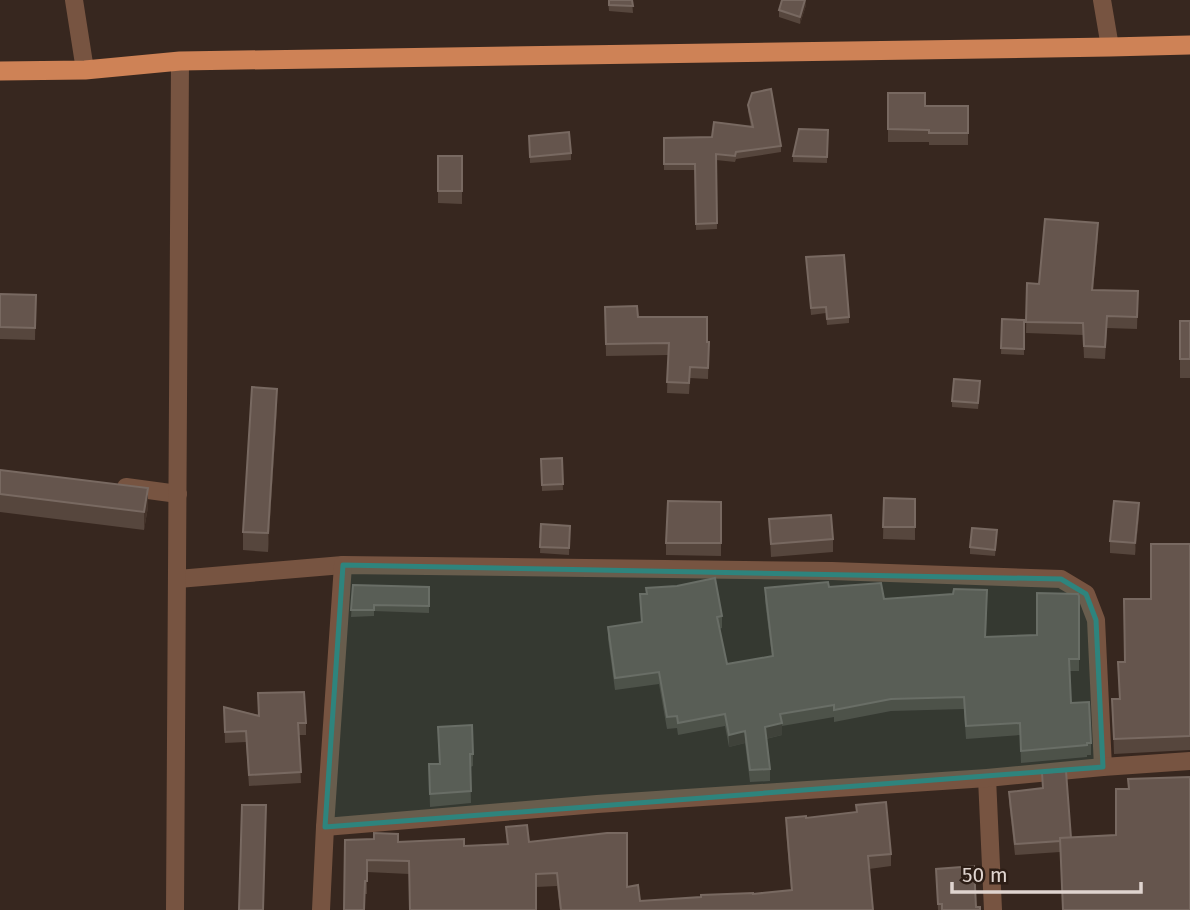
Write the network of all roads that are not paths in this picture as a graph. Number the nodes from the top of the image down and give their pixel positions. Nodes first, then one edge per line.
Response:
1 (74, 0) edge
2 (1102, 0) edge
3 (1190, 45) edge
4 (1110, 47) junction
5 (180, 61) junction
6 (85, 70) junction
7 (0, 71) edge
8 (110, 485) edge
9 (178, 494) junction
10 (343, 565) junction
11 (178, 579) junction
12 (1190, 761) edge
13 (1103, 766) junction
14 (987, 778) junction
15 (325, 827) junction
16 (175, 910) edge
17 (321, 910) edge
18 (993, 910) edge

1 - 6 street
2 - 4 street
3 - 4 highway
4 - 5 highway
5 - 6 highway
5 - 9 street
6 - 7 highway
8 - 9 street
9 - 11 street
10 - 11 street
10 - 13 street
10 - 15 street
11 - 16 street
12 - 13 street
13 - 14 street
14 - 15 street
14 - 18 street
15 - 17 street

